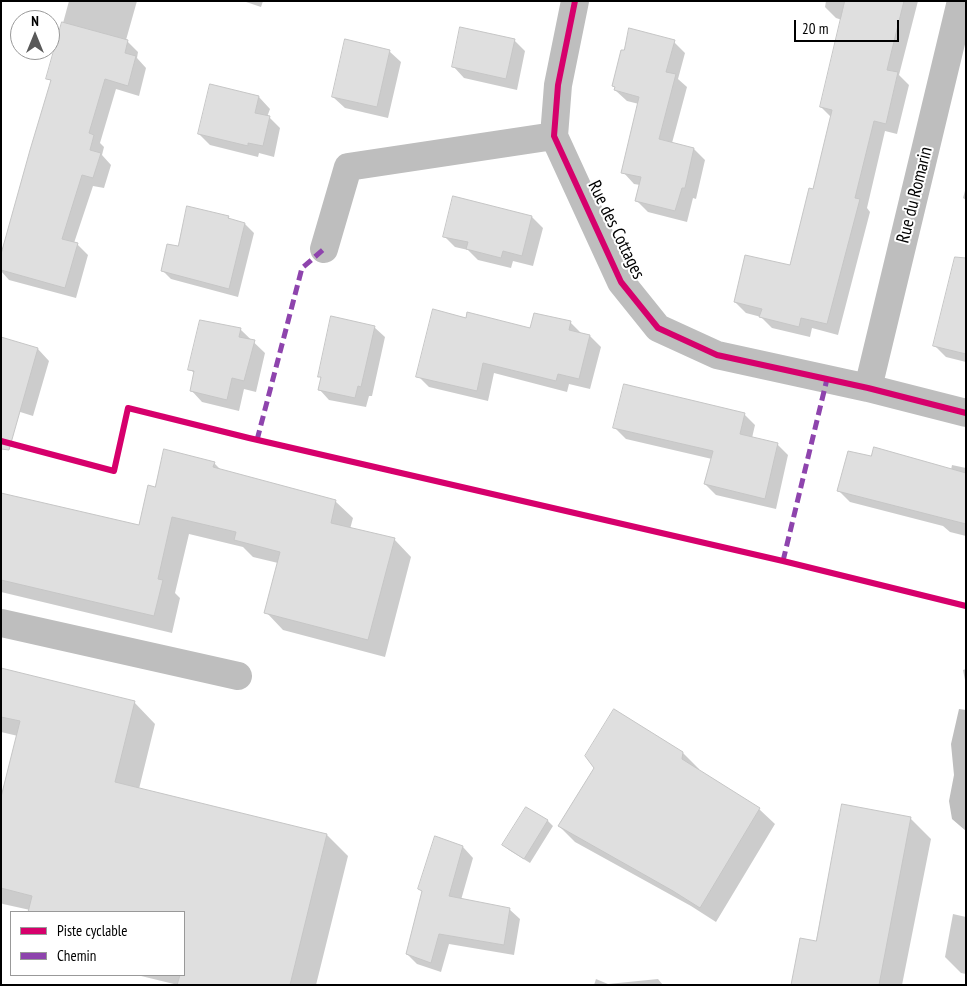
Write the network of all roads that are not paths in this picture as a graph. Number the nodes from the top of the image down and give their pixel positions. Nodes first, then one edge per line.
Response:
1 (575, 1) edge
2 (962, 1) edge
3 (554, 136) junction
4 (324, 249) dead end
5 (868, 388) junction
6 (966, 413) edge
7 (1, 622) edge
8 (238, 676) dead end

1 - 3 street, Rue des Cottages
2 - 5 street, Rue du Romarin
3 - 4 street
3 - 5 street, Rue des Cottages
5 - 6 street, Rue des Cottages
7 - 8 street

